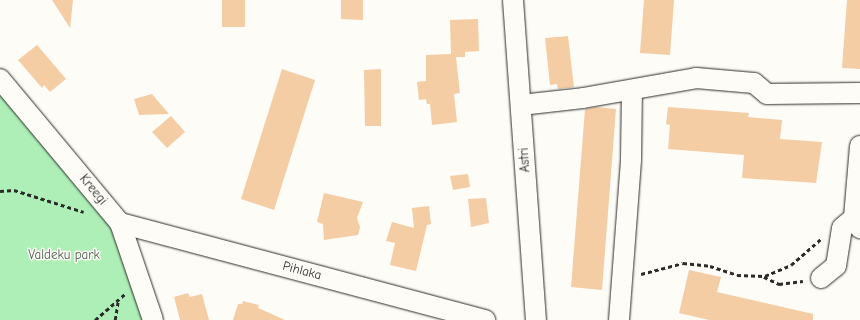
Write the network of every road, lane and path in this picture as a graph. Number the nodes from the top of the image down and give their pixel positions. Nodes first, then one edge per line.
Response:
1 (513, 0) edge
2 (0, 79) edge
3 (632, 90) junction
4 (860, 93) edge
5 (521, 105) junction
6 (860, 146) edge
7 (0, 191) edge
8 (90, 214) dead end
9 (120, 223) junction
10 (852, 224) edge
11 (764, 276) junction
12 (622, 277) junction
13 (821, 278) joint
14 (140, 281) junction
15 (118, 300) junction
16 (95, 320) edge
17 (114, 320) edge
18 (153, 320) edge
19 (485, 320) edge
20 (536, 320) edge
21 (619, 320) edge

1 - 5 street, Astri
2 - 9 street, Kreegi
3 - 4 street
3 - 5 street
3 - 12 street
5 - 20 street, Astri
6 - 10 street
7 - 8 path
9 - 14 street, Kreegi
9 - 19 street, Pihlaka
10 - 11 path
10 - 13 street
11 - 12 path
11 - 13 path
12 - 21 street
14 - 15 path
14 - 18 street, Kreegi
15 - 16 path
15 - 17 path

